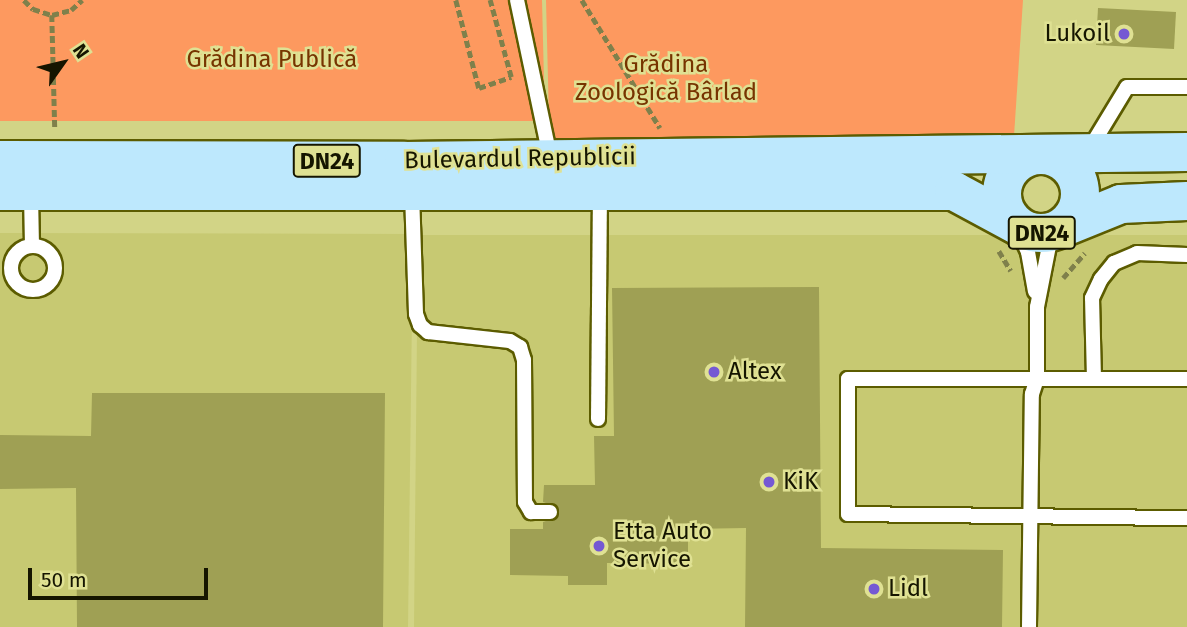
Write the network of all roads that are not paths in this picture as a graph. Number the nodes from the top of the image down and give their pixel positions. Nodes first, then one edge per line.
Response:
1 (517, 0) edge
2 (1187, 87) edge
3 (1187, 152) edge
4 (1087, 153) junction
5 (1041, 155) junction
6 (550, 159) junction
7 (0, 160) edge
8 (15, 191) edge
9 (411, 191) junction
10 (600, 192) junction
11 (1187, 201) edge
12 (1004, 233) junction
13 (1075, 239) junction
14 (33, 245) dead end
15 (1187, 255) edge
16 (1037, 307) junction
17 (1037, 379) junction
18 (1094, 379) junction
19 (1187, 379) edge
20 (598, 419) dead end
21 (550, 512) dead end
22 (1031, 518) junction
23 (1187, 518) edge
24 (1029, 627) edge

1 - 6 lane
2 - 4 lane
3 - 4 main road, Bulevardul Republicii / DN24
4 - 5 main road, Bulevardul Republicii / DN24
5 - 6 main road, Bulevardul Republicii / DN24
5 - 12 main road, Bulevardul Republicii / DN24
5 - 13 main road, Bulevardul Republicii / DN24
6 - 7 main road, Bulevardul Republicii / DN24
8 - 9 main road, Bulevardul Republicii / DN24
8 - 14 lane
9 - 10 main road, Bulevardul Republicii / DN24
9 - 21 lane
10 - 12 main road, Bulevardul Republicii / DN24
10 - 20 lane
11 - 13 main road, Bulevardul Republicii / DN24
12 - 13 main road, Bulevardul Republicii / DN24
12 - 16 lane
13 - 16 lane
15 - 18 lane
16 - 17 lane
17 - 18 lane
17 - 22 lane
17 - 22 lane
18 - 19 lane
22 - 23 lane
22 - 24 lane

